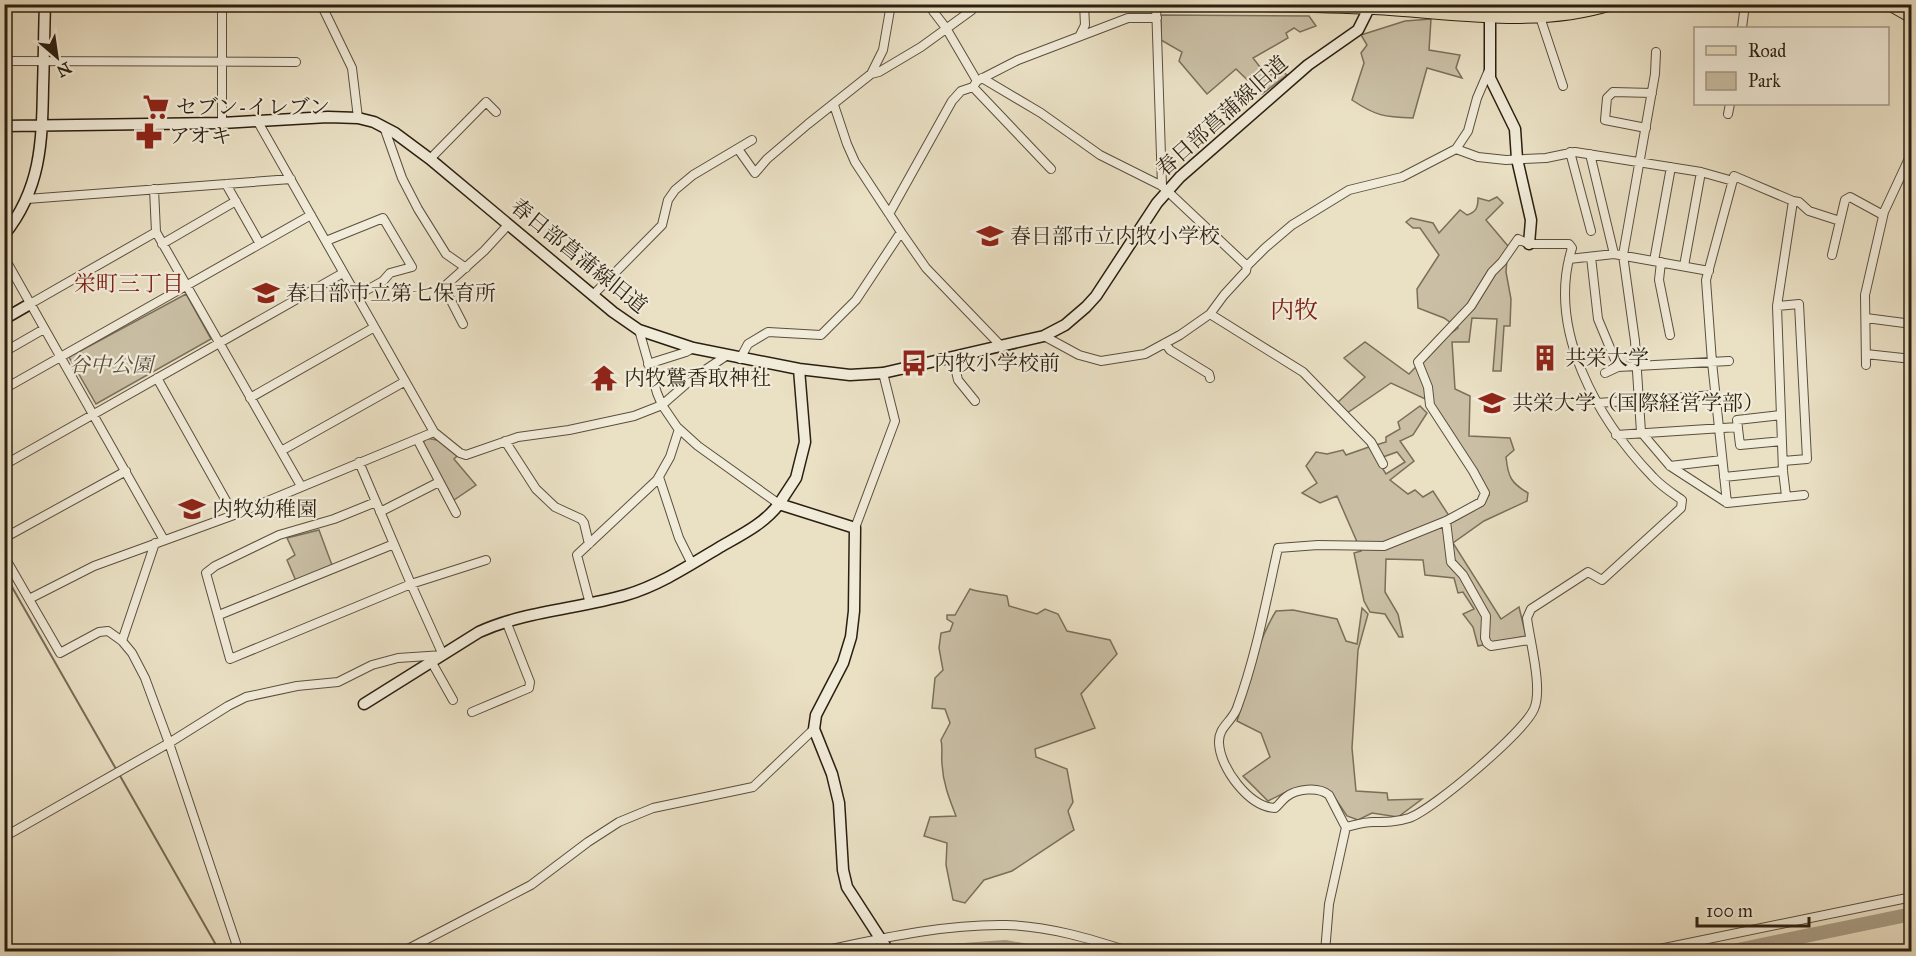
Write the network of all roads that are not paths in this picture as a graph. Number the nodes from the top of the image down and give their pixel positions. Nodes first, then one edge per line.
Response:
1 (45, 4) edge
2 (222, 4) edge
3 (321, 4) edge
4 (891, 4) edge
5 (1083, 4) edge
6 (1156, 4) edge
7 (1168, 4) edge
8 (1611, 4) edge
9 (1745, 4) edge
10 (1889, 4) edge
11 (1402, 7) edge
12 (1369, 8) junction
13 (972, 10) dead end
14 (933, 11) dead end
15 (1490, 15) junction
16 (1540, 17) junction
17 (1911, 17) edge
18 (1157, 18) junction
19 (1742, 27) edge
20 (946, 28) junction
21 (1080, 35) junction
22 (1656, 52) dead end
23 (4, 61) edge
24 (44, 61) junction
25 (222, 62) junction
26 (296, 62) dead end
27 (1489, 70) junction
28 (871, 74) junction
29 (978, 82) junction
30 (1563, 86) dead end
31 (1652, 93) junction
32 (834, 105) junction
33 (1730, 105) edge
34 (496, 112) dead end
35 (1728, 114) dead end
36 (358, 118) junction
37 (258, 122) junction
38 (222, 123) junction
39 (4, 126) edge
40 (43, 126) junction
41 (384, 127) junction
42 (1646, 128) junction
43 (752, 140) dead end
44 (738, 149) junction
45 (1456, 149) junction
46 (1570, 152) junction
47 (1911, 152) edge
48 (1590, 154) junction
49 (430, 159) junction
50 (1518, 159) junction
51 (1640, 163) junction
52 (1671, 167) junction
53 (1051, 169) dead end
54 (1701, 171) junction
55 (291, 179) junction
56 (1733, 181) junction
57 (226, 184) junction
58 (154, 189) junction
59 (1164, 189) junction
60 (27, 199) junction
61 (236, 201) junction
62 (1793, 201) junction
63 (889, 214) junction
64 (311, 215) junction
65 (1883, 215) junction
66 (1840, 221) junction
67 (508, 225) junction
68 (1591, 231) dead end
69 (156, 232) junction
70 (901, 232) junction
71 (4, 235) edge
72 (326, 241) junction
73 (1529, 243) junction
74 (162, 244) junction
75 (260, 244) junction
76 (1619, 255) junction
77 (1832, 255) dead end
78 (4, 257) edge
79 (1591, 257) junction
80 (1569, 259) junction
81 (1657, 262) junction
82 (1247, 266) junction
83 (1684, 266) junction
84 (466, 268) junction
85 (1709, 271) junction
86 (343, 273) junction
87 (187, 286) junction
88 (593, 295) junction
89 (356, 296) junction
90 (30, 304) junction
91 (1777, 306) junction
92 (1210, 314) junction
93 (1866, 318) junction
94 (4, 319) edge
95 (463, 324) dead end
96 (1911, 324) edge
97 (374, 328) junction
98 (45, 329) junction
99 (639, 330) junction
100 (1670, 335) dead end
101 (1044, 336) junction
102 (219, 342) junction
103 (1165, 343) junction
104 (1002, 347) junction
105 (693, 348) junction
106 (4, 352) edge
107 (1866, 354) junction
108 (726, 356) junction
109 (60, 357) junction
110 (953, 358) junction
111 (740, 359) junction
112 (1911, 359) edge
113 (1729, 361) dead end
114 (1712, 363) junction
115 (648, 364) junction
116 (1866, 366) dead end
117 (1618, 367) junction
118 (1636, 367) junction
119 (799, 369) junction
120 (883, 373) junction
121 (1605, 374) dead end
122 (157, 378) junction
123 (1210, 378) dead end
124 (404, 382) junction
125 (4, 389) edge
126 (1715, 395) junction
127 (250, 398) junction
128 (1639, 399) junction
129 (975, 401) dead end
130 (1597, 403) junction
131 (662, 405) junction
132 (94, 414) junction
133 (1781, 415) junction
134 (1738, 427) junction
135 (1719, 428) junction
136 (680, 429) junction
137 (434, 432) junction
138 (1641, 432) junction
139 (1616, 435) junction
140 (417, 440) junction
141 (505, 441) junction
142 (1782, 441) junction
143 (281, 452) junction
144 (1722, 460) junction
145 (1783, 461) junction
146 (359, 462) junction
147 (1383, 464) dead end
148 (4, 465) edge
149 (1670, 466) junction
150 (126, 471) junction
151 (1783, 471) junction
152 (659, 477) junction
153 (1724, 477) junction
154 (440, 482) junction
155 (301, 486) junction
156 (1804, 495) dead end
157 (1786, 496) junction
158 (376, 502) junction
159 (1727, 503) junction
160 (779, 504) junction
161 (380, 512) junction
162 (456, 513) dead end
163 (234, 515) junction
164 (1446, 521) junction
165 (855, 528) junction
166 (4, 538) edge
167 (164, 540) junction
168 (155, 543) junction
169 (394, 544) junction
170 (590, 544) junction
171 (4, 556) edge
172 (486, 560) dead end
173 (692, 564) junction
174 (411, 584) junction
175 (29, 599) junction
176 (590, 604) junction
177 (219, 615) junction
178 (506, 621) junction
179 (1529, 640) junction
180 (122, 641) junction
181 (443, 655) junction
182 (431, 661) junction
183 (453, 700) dead end
184 (364, 704) dead end
185 (472, 712) dead end
186 (814, 729) junction
187 (169, 743) junction
188 (1346, 827) junction
189 (4, 837) edge
190 (1911, 897) edge
191 (880, 939) junction
192 (239, 951) edge
193 (402, 951) edge
194 (817, 951) edge
195 (889, 951) edge
196 (1131, 951) edge
197 (1325, 951) edge
198 (1646, 951) edge

1 - 24 street
2 - 25 street
3 - 36 street
4 - 28 street
5 - 21 street
6 - 18 street
7 - 12 main road
8 - 16 main road
9 - 19 street
10 - 17 main road
11 - 12 main road
11 - 15 main road
12 - 59 street, 春日部菖蒲線旧道
13 - 20 street
14 - 20 street
15 - 16 main road
15 - 27 street
16 - 30 street
18 - 21 street
18 - 59 street
20 - 28 street
20 - 29 street
21 - 29 street
22 - 31 street
23 - 24 street
24 - 25 street
24 - 40 street
25 - 26 street
25 - 38 street
27 - 45 street
27 - 50 street
28 - 32 street
29 - 53 street
29 - 59 street
29 - 63 street
31 - 42 street
31 - 42 street
32 - 44 street
32 - 63 street
33 - 35 street
34 - 49 street
36 - 37 street, 春日部菖蒲線旧道
36 - 41 street, 春日部菖蒲線旧道
37 - 38 street, 春日部菖蒲線旧道
37 - 55 street
38 - 40 street, 春日部菖蒲線旧道
39 - 40 street, 春日部菖蒲線旧道
40 - 60 street
41 - 49 street, 春日部菖蒲線旧道
41 - 84 street
42 - 51 street
43 - 44 street
44 - 88 street
45 - 50 street
45 - 82 street
46 - 48 street
46 - 50 street
46 - 68 street
47 - 65 street
48 - 51 street
48 - 76 street
49 - 67 street, 春日部菖蒲線旧道
50 - 73 street
51 - 52 street
51 - 76 street
52 - 54 street
52 - 81 street
54 - 56 street
54 - 83 street
55 - 57 street
55 - 64 street
56 - 62 street
56 - 85 street
57 - 58 street
57 - 61 street
58 - 60 street
58 - 69 street
59 - 82 street
59 - 101 street, 春日部菖蒲線旧道
60 - 71 street
61 - 74 street
61 - 75 street
62 - 66 street
62 - 91 street
63 - 70 street
64 - 72 street
64 - 75 street
65 - 66 street
65 - 93 street
66 - 77 street
67 - 84 street
67 - 88 street, 春日部菖蒲線旧道
69 - 74 street
69 - 90 street
70 - 104 street
70 - 111 street
72 - 86 street
72 - 89 street
73 - 80 street
73 - 164 street
74 - 87 street
75 - 87 street
76 - 79 street
76 - 81 street
76 - 118 street
78 - 90 street
79 - 80 street
79 - 117 street
80 - 130 street
81 - 83 street
81 - 100 street
82 - 92 street
83 - 85 street
84 - 95 street
85 - 114 street
86 - 89 street
86 - 102 street
87 - 102 street
87 - 109 street
88 - 99 street, 春日部菖蒲線旧道
89 - 97 street
90 - 94 street
90 - 98 street
91 - 133 street
91 - 145 street
92 - 103 street
92 - 147 street
93 - 96 street
93 - 107 street
97 - 124 street
97 - 127 street
98 - 106 street
98 - 109 street
99 - 105 street, 春日部菖蒲線旧道
99 - 115 street
101 - 103 street
101 - 104 street, 春日部菖蒲線旧道
102 - 122 street
102 - 127 street
103 - 123 street
104 - 110 street, 春日部菖蒲線旧道
105 - 108 street, 春日部菖蒲線旧道
105 - 115 street
107 - 112 street
107 - 116 street
108 - 111 street, 春日部菖蒲線旧道
108 - 131 street
109 - 125 street
109 - 132 street
110 - 120 street, 春日部菖蒲線旧道
110 - 129 street
111 - 119 street, 春日部菖蒲線旧道
113 - 114 street
114 - 118 street
114 - 126 street
115 - 131 street
117 - 118 street
117 - 121 street
118 - 128 street
119 - 120 street, 春日部菖蒲線旧道
119 - 160 street
120 - 165 street
122 - 132 street
122 - 163 street
124 - 137 street
124 - 143 street
126 - 128 street
126 - 135 street
127 - 143 street
128 - 130 street
128 - 138 street
130 - 139 street
131 - 136 street
131 - 141 street
132 - 148 street
132 - 150 street
133 - 134 street
133 - 142 street
134 - 135 street
134 - 142 street
135 - 138 street
135 - 144 street
136 - 152 street
136 - 160 street
137 - 140 street
137 - 141 street
138 - 139 street
138 - 149 street
139 - 179 street
140 - 146 street
140 - 154 street
141 - 170 street
142 - 145 street
143 - 155 street
144 - 149 street
144 - 153 street
145 - 151 street
146 - 155 street
146 - 158 street
149 - 159 street
150 - 166 street
150 - 167 street
151 - 153 street
151 - 157 street
152 - 170 street
152 - 173 street
153 - 159 street
154 - 161 street
154 - 162 street
155 - 163 street
156 - 157 street
157 - 159 street
158 - 161 street
158 - 177 street
160 - 165 street
160 - 173 street
161 - 169 street
163 - 167 street
164 - 179 street
164 - 188 street
165 - 186 street
167 - 168 street
168 - 175 street
168 - 180 street
169 - 174 street
169 - 177 street
170 - 176 street
171 - 175 street
172 - 174 street
173 - 176 street
174 - 177 street
174 - 181 street
175 - 180 street
176 - 178 street
178 - 181 street
178 - 185 street
179 - 188 street
180 - 187 street
181 - 182 street
181 - 187 street
182 - 183 street
182 - 184 street
186 - 191 street
186 - 193 street
187 - 189 street
187 - 192 street
188 - 197 street
190 - 198 street
191 - 194 street
191 - 195 street
191 - 196 street

